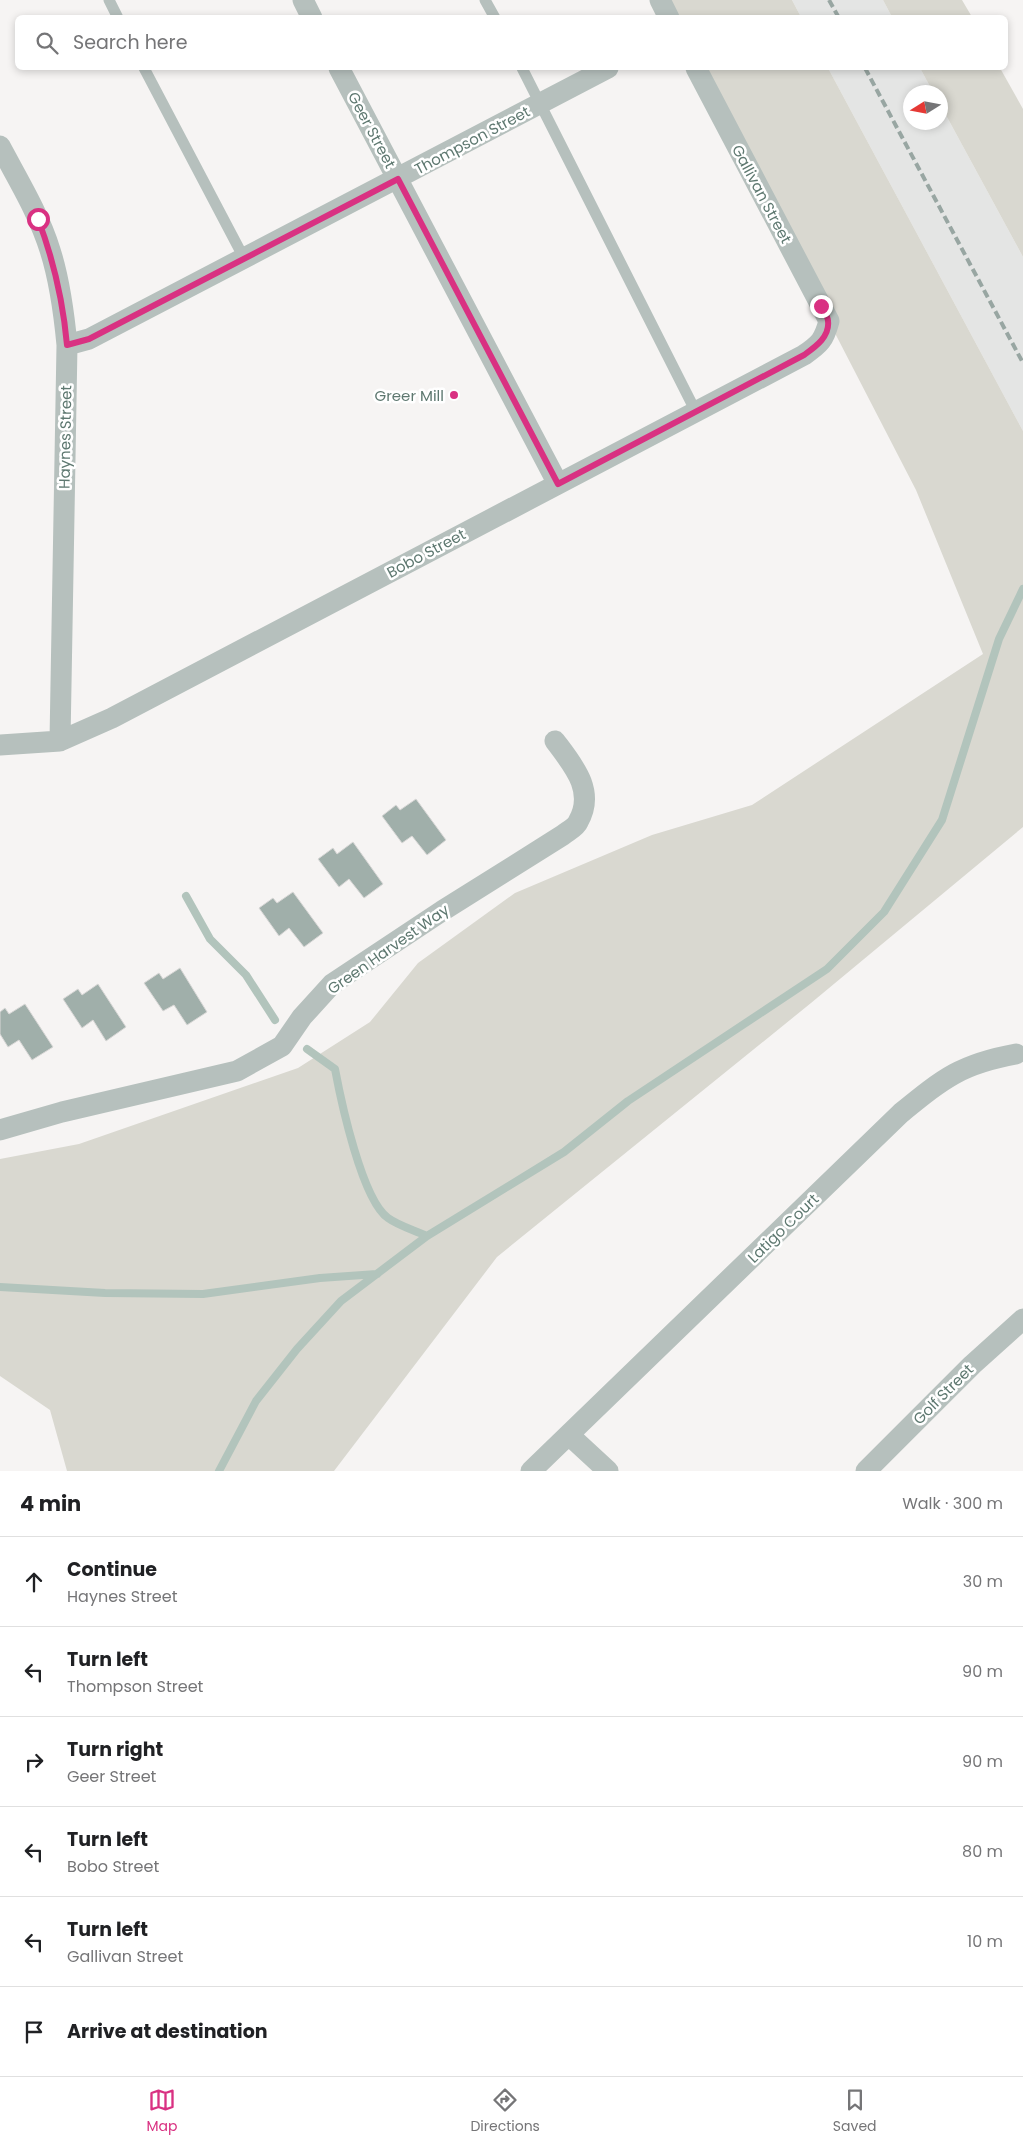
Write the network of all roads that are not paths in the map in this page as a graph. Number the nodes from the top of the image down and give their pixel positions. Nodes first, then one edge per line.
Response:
1 (108, 0) edge
2 (303, 0) edge
3 (486, 0) edge
4 (660, 0) edge
5 (116, 15) edge
6 (310, 15) edge
7 (494, 15) edge
8 (668, 15) edge
9 (145, 70) edge
10 (340, 70) edge
11 (523, 70) edge
12 (604, 70) edge
13 (697, 70) edge
14 (541, 103) junction
15 (0, 146) edge
16 (398, 179) junction
17 (244, 258) junction
18 (828, 321) joint
19 (67, 345) junction
20 (696, 412) junction
21 (558, 484) junction
22 (60, 741) junction
23 (555, 741) dead end
24 (0, 745) edge
25 (1016, 1054) dead end
26 (0, 1130) edge
27 (1023, 1319) edge
28 (569, 1435) junction
29 (531, 1471) edge
30 (608, 1471) edge
31 (866, 1471) edge

1 - 5 lane
2 - 6 street
3 - 7 lane
4 - 8 street
9 - 17 lane
10 - 16 street, Geer Street
11 - 14 lane
12 - 14 street, Thompson Street
13 - 18 street, Gallivan Street
14 - 16 street, Thompson Street
14 - 20 lane
15 - 19 street, Haynes Street
16 - 17 street, Thompson Street
16 - 21 street, Geer Street
17 - 19 street, Thompson Street
18 - 20 street, Bobo Street
19 - 22 street, Haynes Street
20 - 21 street, Bobo Street
21 - 22 street, Bobo Street
22 - 24 street, Bobo Street
23 - 26 street, Green Harvest Way
25 - 28 street, Latigo Court
27 - 31 street, Golf Street
28 - 29 street, Latigo Court
28 - 30 street

